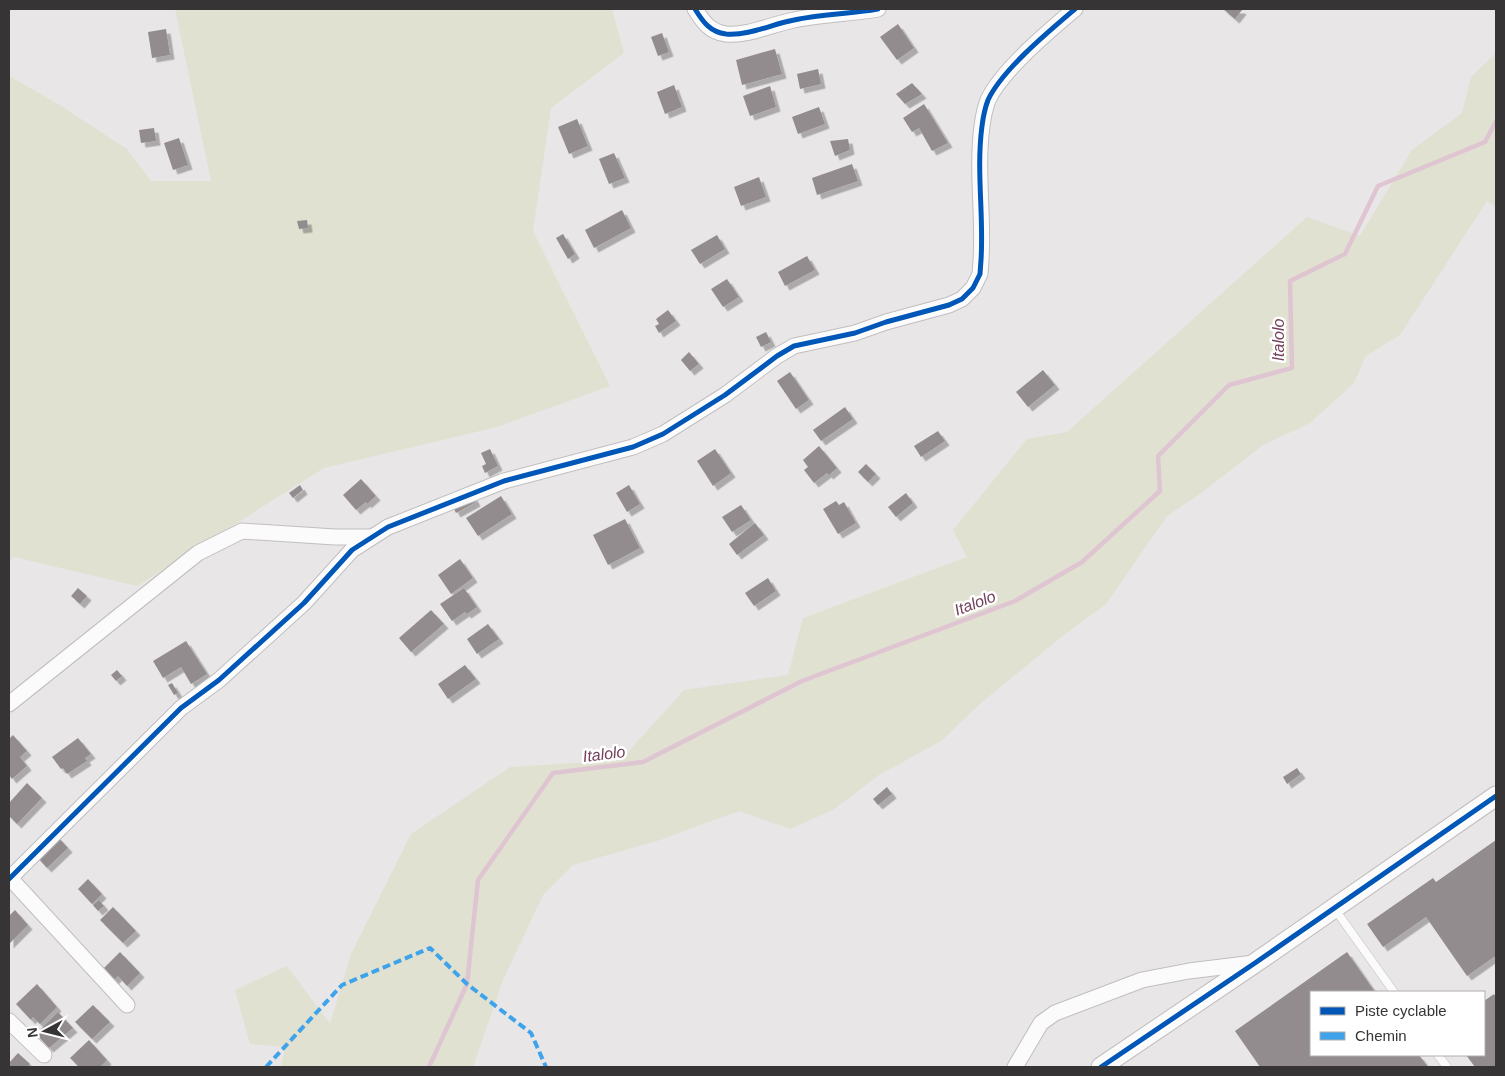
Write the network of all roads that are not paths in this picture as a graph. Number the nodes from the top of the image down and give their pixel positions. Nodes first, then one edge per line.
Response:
1 (695, 9) edge
2 (878, 9) edge
3 (1075, 9) edge
4 (371, 537) junction
5 (9, 704) edge
6 (1496, 796) edge
7 (9, 878) edge
8 (1334, 908) junction
9 (1255, 963) junction
10 (1393, 991) edge
11 (127, 1005) dead end
12 (9, 1021) edge
13 (44, 1055) dead end
14 (1439, 1056) edge
15 (1111, 1065) edge
16 (1015, 1067) edge
17 (1447, 1067) edge

1 - 2 street
3 - 4 street
4 - 5 street
4 - 7 street
6 - 8 street
7 - 11 street
8 - 9 street
8 - 10 lane
9 - 15 street
9 - 16 street
12 - 13 street
14 - 17 lane

